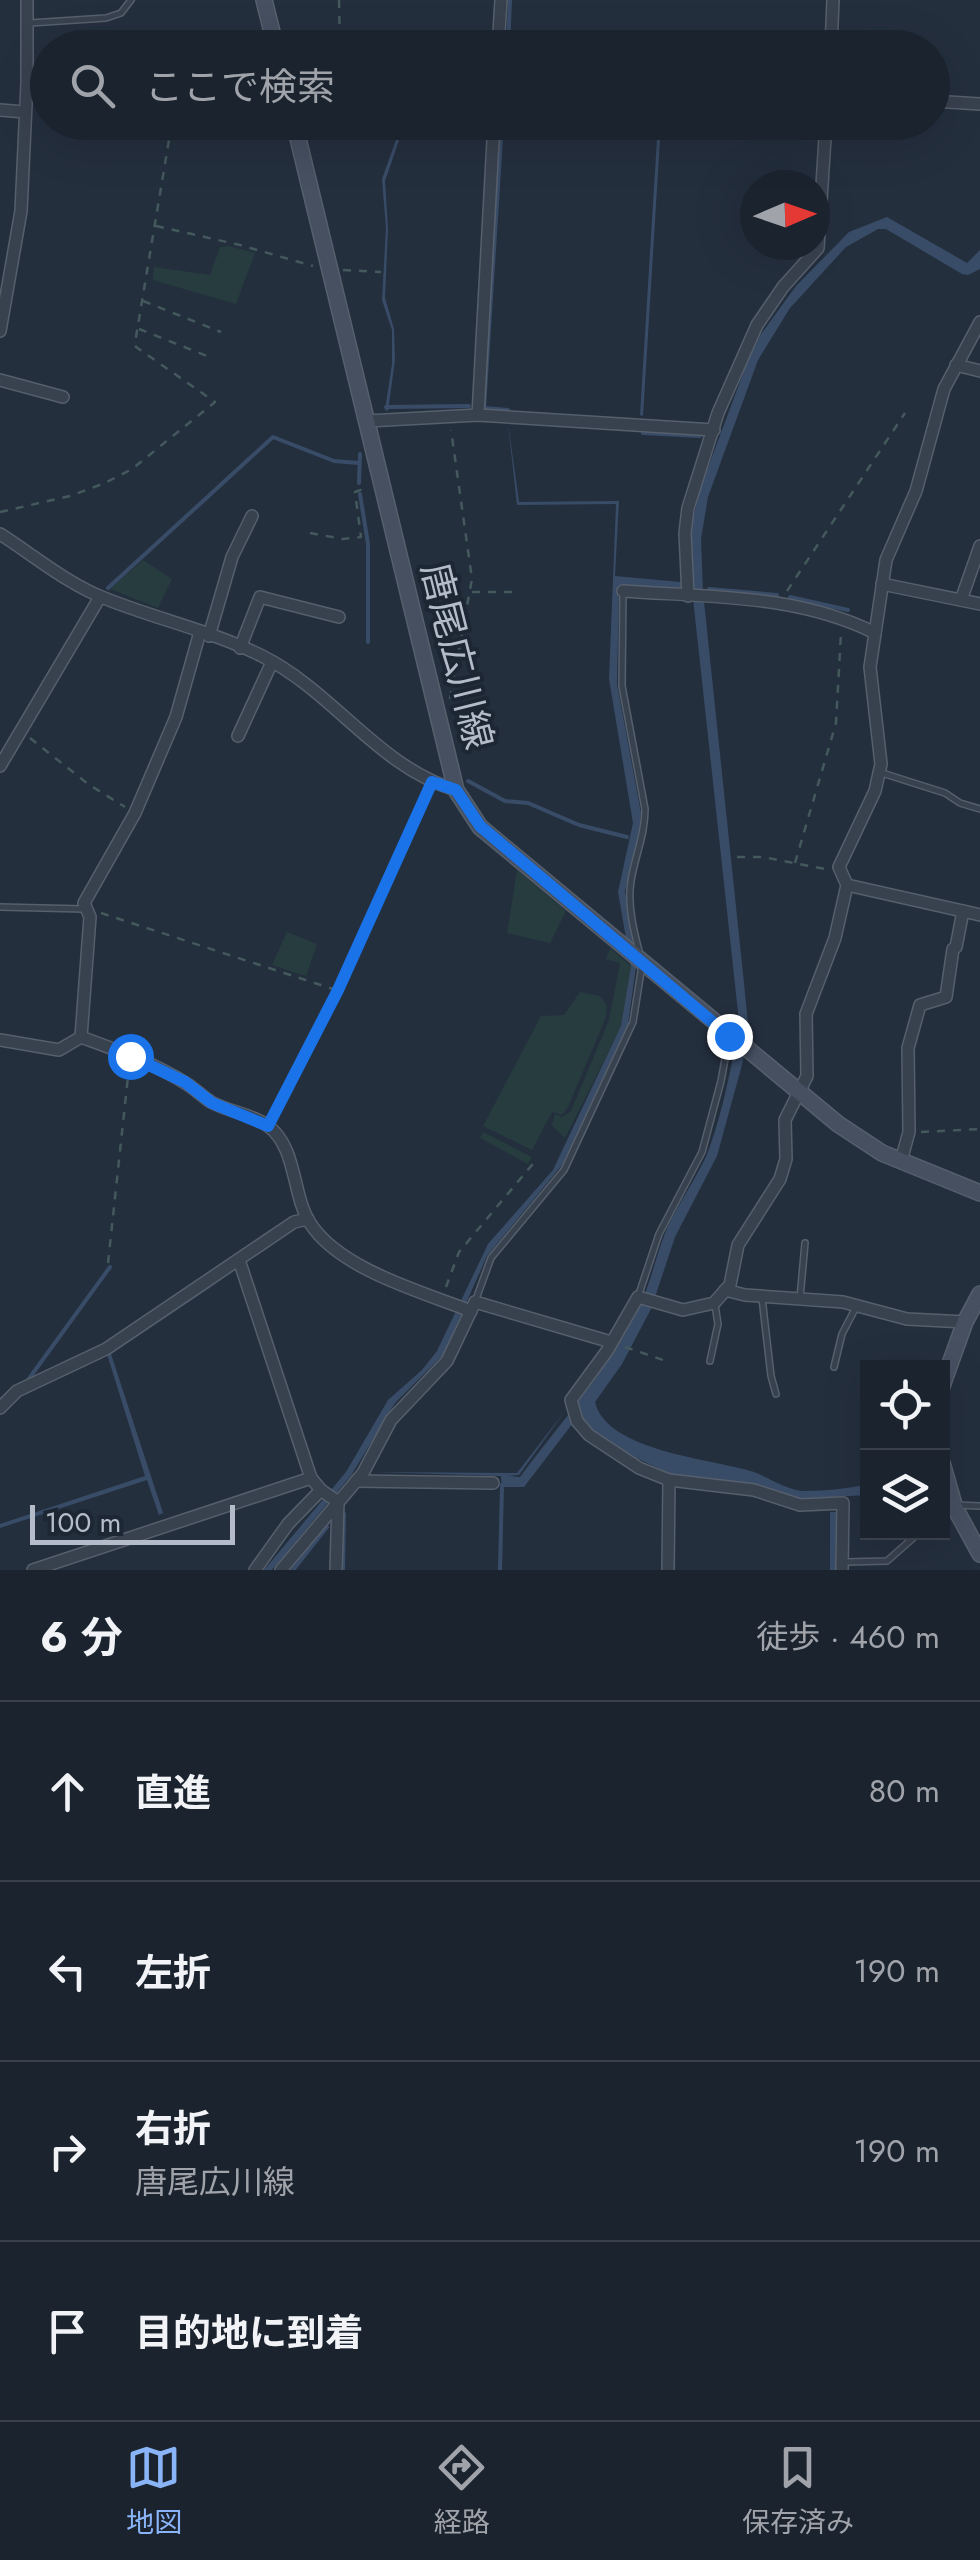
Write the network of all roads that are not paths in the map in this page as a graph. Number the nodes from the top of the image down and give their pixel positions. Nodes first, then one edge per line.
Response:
1 (27, 0) edge
2 (131, 0) edge
3 (264, 0) edge
4 (502, 0) edge
5 (834, 0) edge
6 (27, 23) junction
7 (272, 30) edge
8 (500, 30) edge
9 (832, 30) edge
10 (27, 83) junction
11 (30, 83) edge
12 (950, 102) edge
13 (980, 104) edge
14 (0, 110) edge
15 (26, 112) junction
16 (298, 140) edge
17 (493, 140) edge
18 (825, 140) edge
19 (7, 261) edge
20 (980, 322) edge
21 (0, 331) edge
22 (956, 365) junction
23 (980, 370) edge
24 (0, 380) edge
25 (63, 397) dead end
26 (478, 415) junction
27 (367, 421) junction
28 (714, 430) junction
29 (252, 516) dead end
30 (0, 534) edge
31 (980, 546) edge
32 (882, 584) junction
33 (623, 591) joint
34 (689, 596) junction
35 (100, 597) junction
36 (961, 600) junction
37 (980, 604) edge
38 (339, 617) dead end
39 (875, 633) junction
40 (204, 634) junction
41 (240, 648) junction
42 (272, 662) junction
43 (238, 736) dead end
44 (5, 749) edge
45 (0, 766) edge
46 (879, 772) junction
47 (456, 790) junction
48 (980, 809) edge
49 (847, 885) junction
50 (0, 908) edge
51 (87, 909) junction
52 (963, 911) junction
53 (980, 915) edge
54 (635, 958) junction
55 (81, 1037) junction
56 (0, 1040) edge
57 (737, 1042) junction
58 (800, 1094) junction
59 (900, 1162) junction
60 (980, 1192) edge
61 (308, 1218) junction
62 (805, 1243) dead end
63 (240, 1260) junction
64 (725, 1290) junction
65 (980, 1294) edge
66 (762, 1296) junction
67 (639, 1297) junction
68 (800, 1298) junction
69 (714, 1302) junction
70 (858, 1305) junction
71 (467, 1307) junction
72 (965, 1322) junction
73 (611, 1342) junction
74 (710, 1361) dead end
75 (950, 1364) edge
76 (834, 1367) dead end
77 (776, 1394) dead end
78 (0, 1408) edge
79 (311, 1478) junction
80 (356, 1480) junction
81 (670, 1480) junction
82 (493, 1483) dead end
83 (950, 1488) edge
84 (950, 1492) edge
85 (329, 1496) junction
86 (980, 1506) edge
87 (911, 1540) edge
88 (980, 1554) edge
89 (842, 1566) edge
90 (33, 1570) edge
91 (255, 1570) edge
92 (281, 1570) edge
93 (336, 1570) edge
94 (668, 1570) edge

1 - 6 street
2 - 6 lane
3 - 7 main road
4 - 8 street
5 - 9 street
6 - 10 street
10 - 11 lane
10 - 15 street
12 - 13 street
14 - 15 street
15 - 19 street
16 - 27 main road, 唐尾広川線
17 - 26 street
18 - 28 street
19 - 21 street
20 - 22 street
22 - 23 street
22 - 32 street
24 - 25 street
26 - 27 street
26 - 28 street
27 - 47 main road, 唐尾広川線
28 - 34 street
29 - 40 street
30 - 35 street
31 - 36 street
32 - 36 street
32 - 39 street
33 - 34 street
33 - 54 lane
34 - 39 street
35 - 40 street
35 - 44 street
36 - 37 street
38 - 41 street
39 - 46 street
40 - 41 street
40 - 51 street
41 - 42 street
42 - 43 street
42 - 47 street
44 - 45 street
46 - 48 lane
46 - 49 street
47 - 54 main road, 唐尾広川線
49 - 52 street
49 - 58 street
50 - 51 lane
51 - 55 street
52 - 53 street
52 - 59 street
54 - 57 main road, 唐尾広川線
54 - 71 lane
55 - 56 street
55 - 61 street
57 - 58 main road, 唐尾広川線
57 - 67 lane
58 - 59 main road, 唐尾広川線
58 - 64 street
59 - 60 main road, 唐尾広川線
61 - 63 street
61 - 71 street
62 - 68 lane
63 - 78 street
63 - 79 street
64 - 66 street
64 - 69 street
65 - 72 main road
66 - 68 street
66 - 77 lane
67 - 69 street
67 - 73 street
68 - 70 street
69 - 74 lane
70 - 72 street
70 - 76 lane
71 - 73 street
71 - 80 street
72 - 75 main road
73 - 81 street
79 - 85 street
79 - 90 street
80 - 82 street
80 - 85 street
81 - 89 street
81 - 94 street
83 - 86 lane
84 - 88 main road
85 - 91 street
85 - 92 street
85 - 93 street
87 - 89 lane

